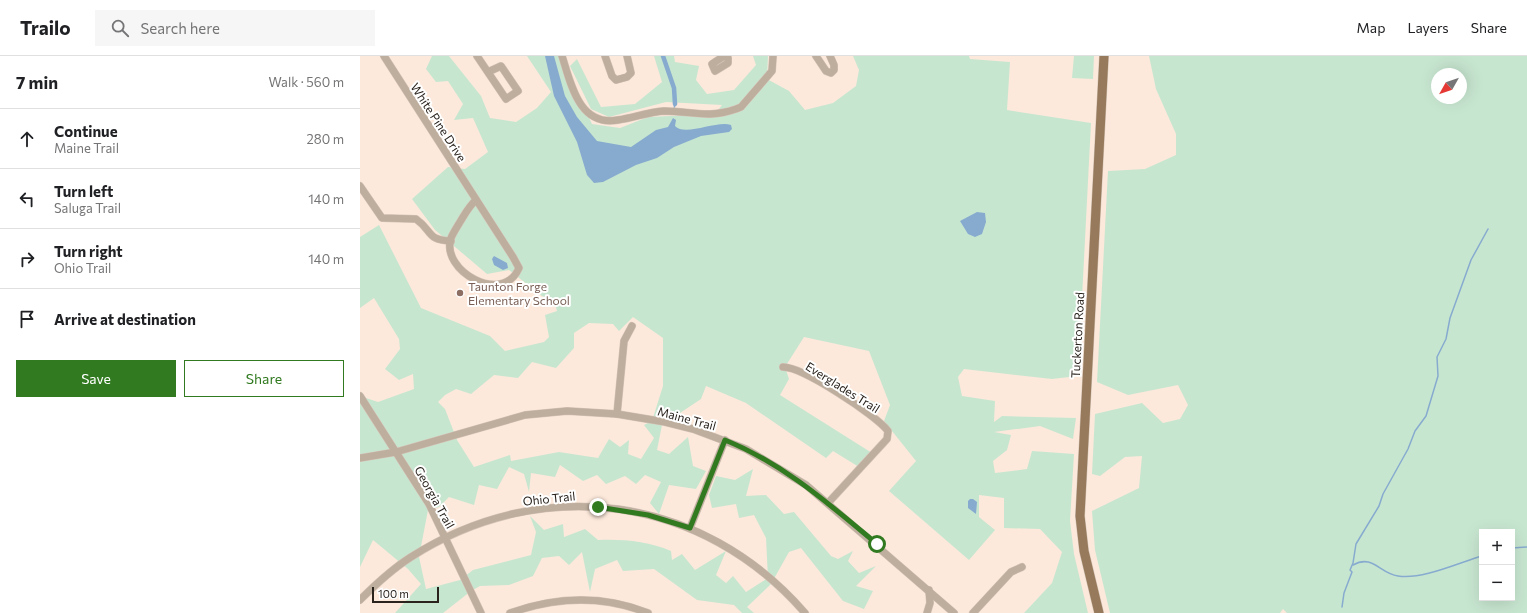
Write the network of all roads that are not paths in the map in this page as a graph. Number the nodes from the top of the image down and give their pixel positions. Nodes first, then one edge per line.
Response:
1 (384, 56) edge
2 (477, 56) edge
3 (562, 56) edge
4 (605, 56) edge
5 (627, 56) edge
6 (773, 56) edge
7 (816, 56) edge
8 (830, 56) edge
9 (1104, 56) edge
10 (488, 72) junction
11 (360, 186) edge
12 (476, 200) junction
13 (451, 241) junction
14 (632, 326) dead end
15 (783, 367) dead end
16 (360, 396) edge
17 (617, 414) junction
18 (725, 440) junction
19 (396, 452) junction
20 (360, 458) edge
21 (828, 503) junction
22 (690, 528) junction
23 (445, 538) junction
24 (1022, 567) dead end
25 (929, 590) junction
26 (360, 600) edge
27 (481, 613) edge
28 (510, 613) edge
29 (648, 613) edge
30 (805, 613) edge
31 (927, 613) edge
32 (954, 613) edge
33 (973, 613) edge
34 (1099, 613) edge

1 - 12 street, White Pine Drive
2 - 10 street
3 - 6 street
4 - 5 street
7 - 8 street
9 - 34 main road, Tuckerton Road
10 - 10 street
11 - 13 street
12 - 13 street
12 - 13 street, White Pine Drive
14 - 17 street
15 - 21 street, Everglades Trail
16 - 19 street, Georgia Trail
17 - 18 street, Maine Trail
17 - 19 street, Maine Trail
18 - 21 street, Maine Trail
18 - 22 street
19 - 20 street, Maine Trail
19 - 23 street, Georgia Trail
21 - 25 street, Maine Trail
22 - 23 street, Ohio Trail
22 - 30 street, Ohio Trail
23 - 26 street, Ohio Trail
23 - 27 street, Georgia Trail
24 - 33 street
25 - 31 street
25 - 32 street, Maine Trail
28 - 29 street

